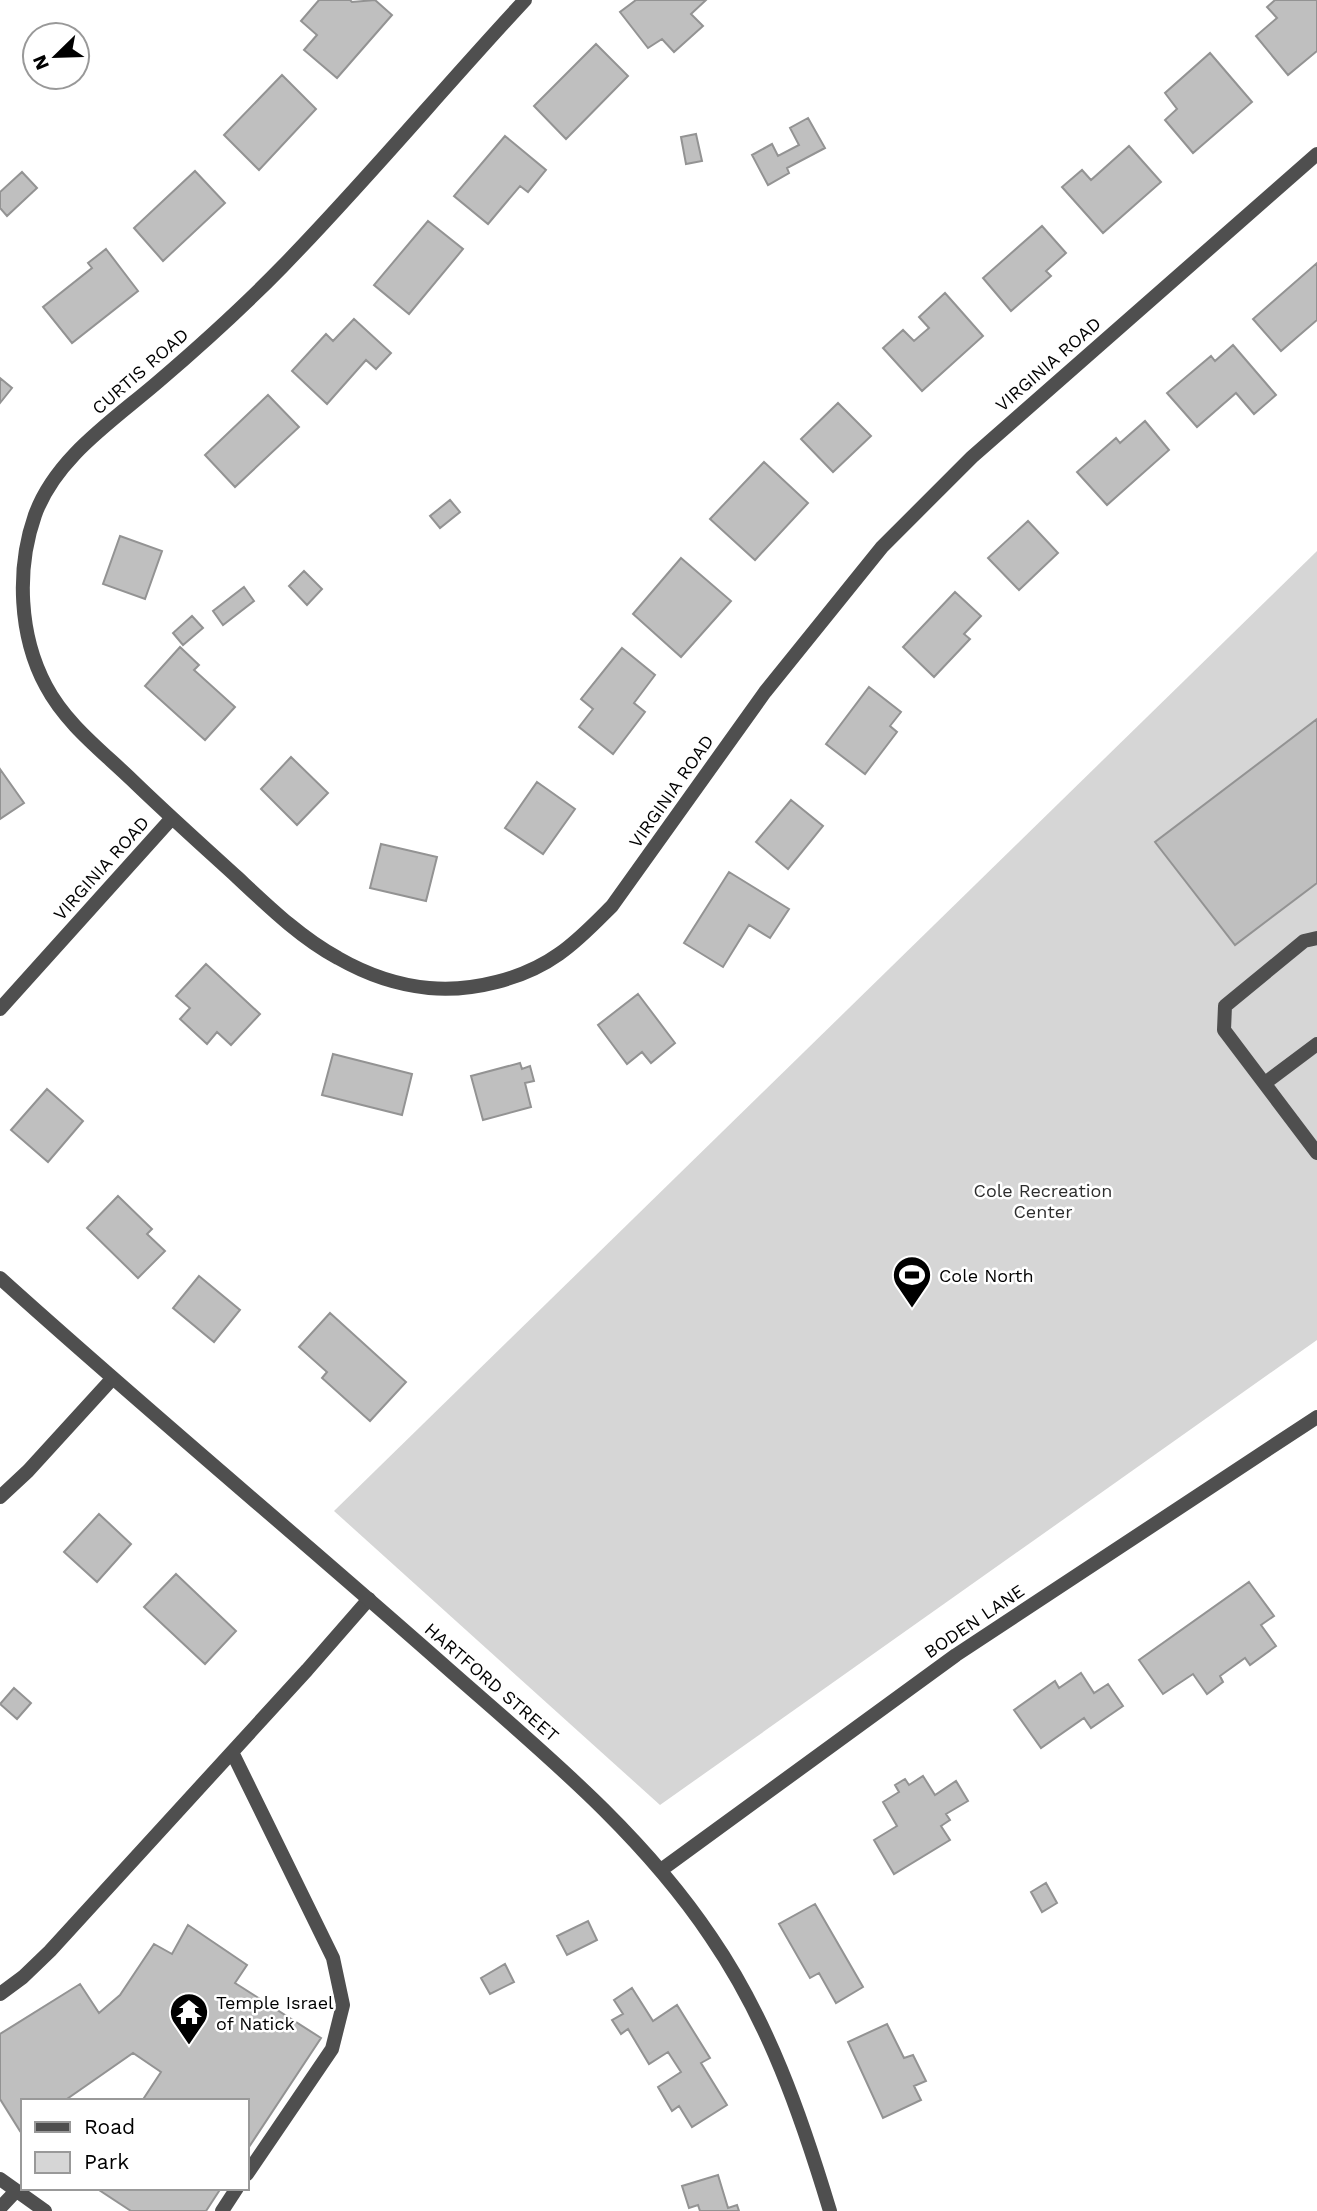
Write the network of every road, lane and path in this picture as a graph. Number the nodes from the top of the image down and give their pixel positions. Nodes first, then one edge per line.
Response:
1 (525, 0) edge
2 (1317, 153) edge
3 (172, 818) junction
4 (1317, 938) edge
5 (0, 1009) edge
6 (1317, 1044) edge
7 (1265, 1083) junction
8 (1317, 1153) edge
9 (0, 1278) edge
10 (113, 1379) junction
11 (1317, 1417) edge
12 (0, 1497) edge
13 (369, 1599) junction
14 (232, 1752) junction
15 (661, 1870) junction
16 (0, 1994) edge
17 (248, 2173) edge
18 (0, 2179) edge
19 (236, 2190) edge
20 (16, 2191) junction
21 (0, 2208) edge
22 (45, 2211) edge
23 (222, 2211) edge
24 (830, 2211) edge

1 - 3 street, CURTIS ROAD
2 - 3 street, VIRGINIA ROAD
3 - 5 street, VIRGINIA ROAD
4 - 7 street
6 - 7 street
7 - 8 street
9 - 10 street, HARTFORD STREET
10 - 12 street
10 - 13 street, HARTFORD STREET
11 - 15 street, BODEN LANE
13 - 14 street
13 - 15 street, HARTFORD STREET
14 - 16 street
14 - 17 street
15 - 24 street, HARTFORD STREET
18 - 20 street
19 - 23 street
20 - 21 street
20 - 22 street

